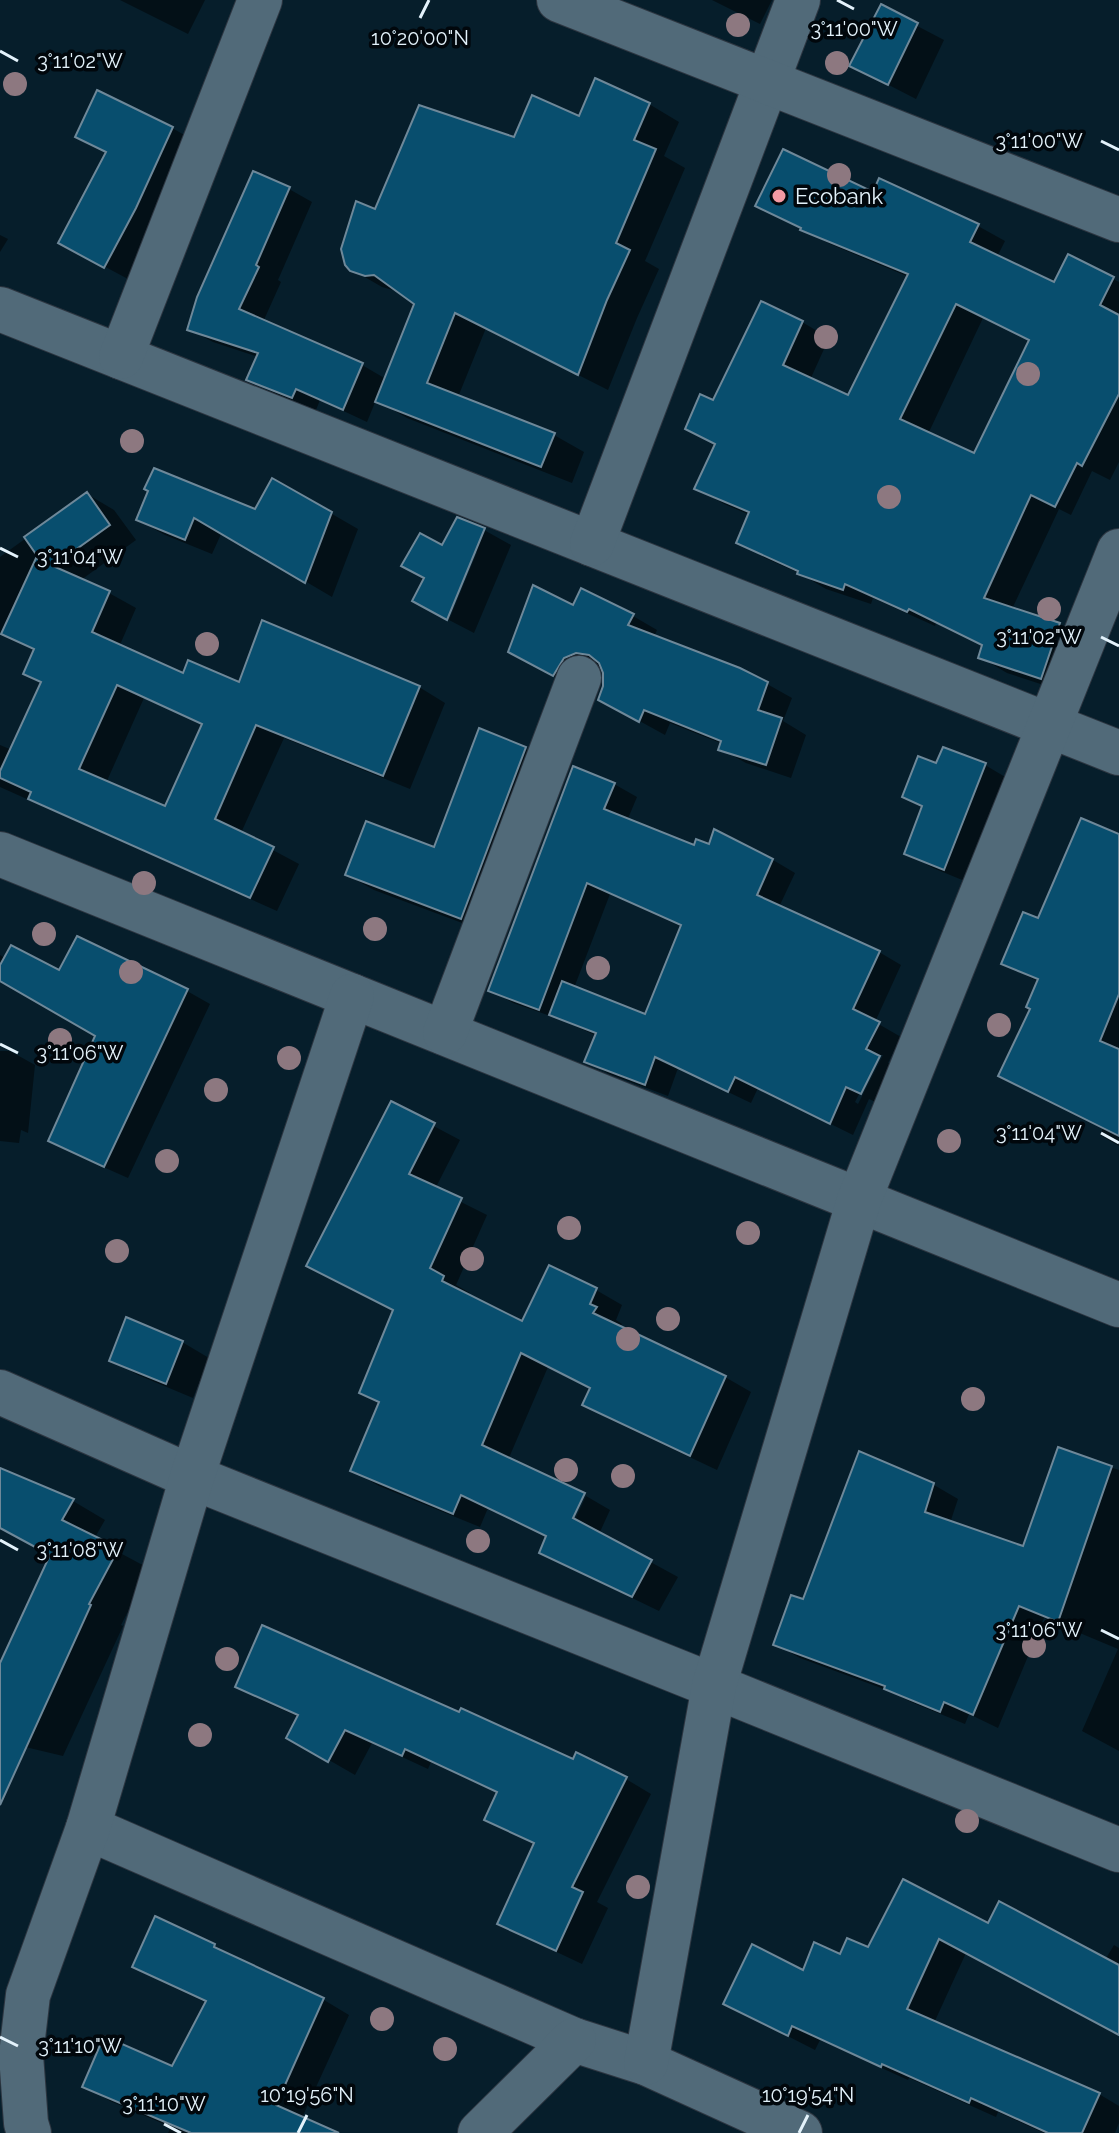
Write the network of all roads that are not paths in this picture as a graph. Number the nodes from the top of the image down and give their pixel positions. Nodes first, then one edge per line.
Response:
1 (260, 0) edge
2 (559, 0) edge
3 (798, 0) edge
4 (767, 82) junction
5 (1119, 220) edge
6 (0, 309) edge
7 (121, 357) junction
8 (592, 544) junction
9 (1119, 551) edge
10 (579, 678) dead end
11 (1049, 725) junction
12 (1119, 753) edge
13 (0, 854) edge
14 (352, 996) junction
15 (445, 1033) junction
16 (859, 1200) junction
17 (1119, 1305) edge
18 (0, 1392) edge
19 (192, 1477) junction
20 (714, 1686) junction
21 (88, 1828) junction
22 (1119, 1850) edge
23 (574, 2040) junction
24 (646, 2063) junction
25 (29, 2133) edge
26 (480, 2133) edge
27 (800, 2133) edge

1 - 7 street
2 - 4 street
3 - 4 street
4 - 5 street
4 - 8 street
6 - 7 street
7 - 8 street
8 - 11 street
9 - 11 street
10 - 15 street
11 - 12 street
11 - 16 street
13 - 14 street
14 - 15 street
14 - 19 street
15 - 16 street
16 - 17 street
16 - 20 street
18 - 19 street
19 - 20 street
19 - 21 street
20 - 22 street
20 - 24 street
21 - 23 street
21 - 25 street
23 - 24 street
23 - 26 street
24 - 27 street

